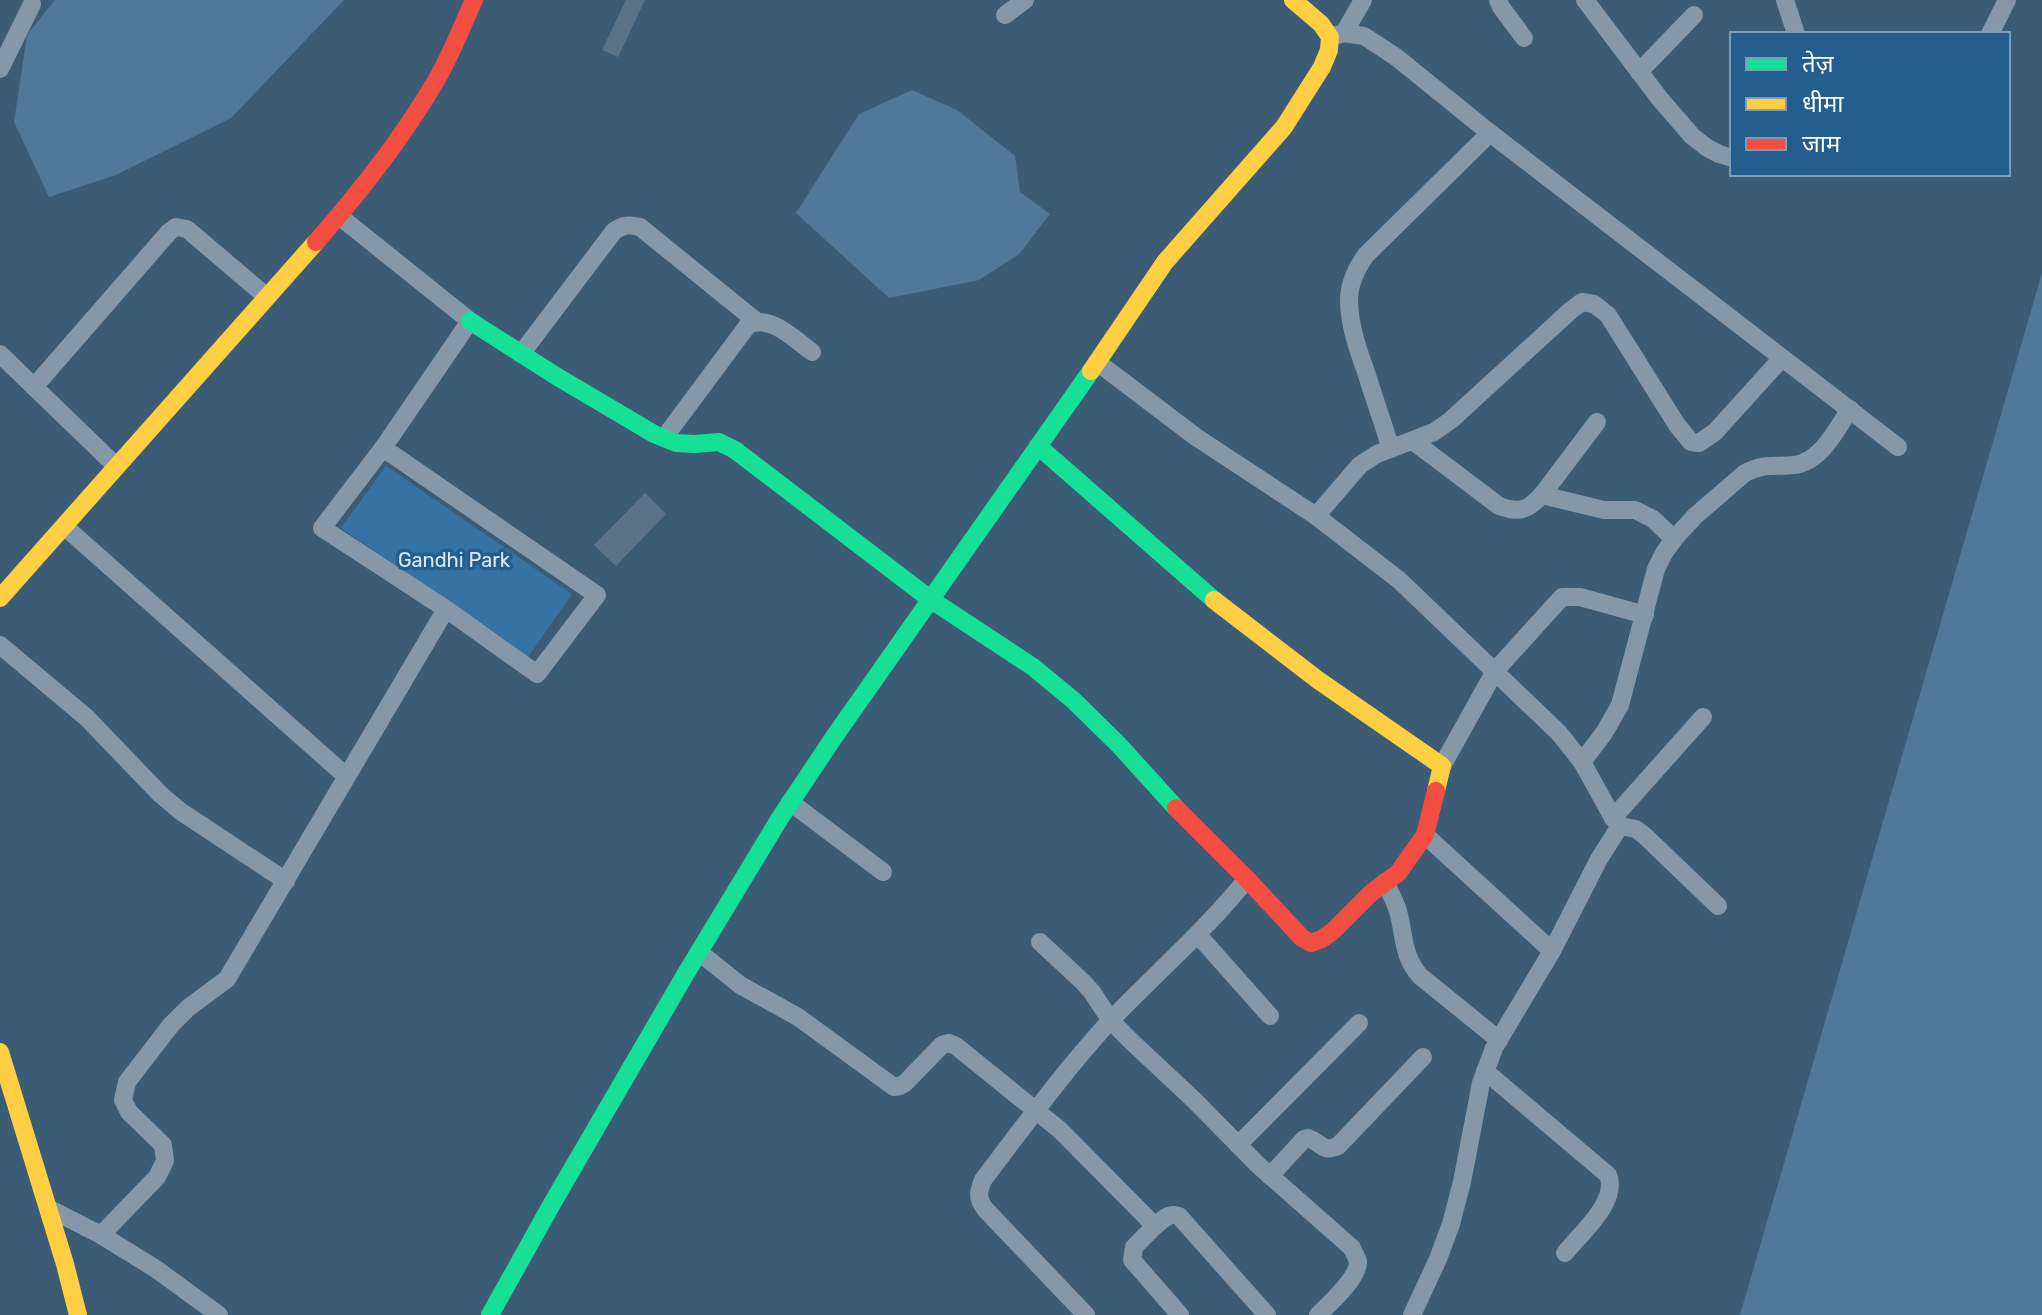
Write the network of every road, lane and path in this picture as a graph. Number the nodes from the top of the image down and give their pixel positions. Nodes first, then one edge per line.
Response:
1 (474, 0) edge
2 (1025, 0) edge
3 (1293, 0) edge
4 (1363, 0) edge
5 (1498, 0) edge
6 (1585, 0) edge
7 (1785, 0) edge
8 (2007, 0) edge
9 (32, 4) dead end
10 (1005, 15) dead end
11 (1694, 15) dead end
12 (1795, 32) edge
13 (1991, 32) edge
14 (1337, 35) junction
15 (1524, 38) dead end
16 (0, 69) edge
17 (1639, 72) junction
18 (1490, 133) junction
19 (1730, 157) edge
20 (339, 216) junction
21 (267, 297) junction
22 (470, 321) junction
23 (756, 321) junction
24 (812, 352) dead end
25 (0, 354) edge
26 (521, 354) junction
27 (1782, 358) junction
28 (1097, 362) junction
29 (34, 387) junction
30 (1850, 409) junction
31 (1597, 422) dead end
32 (664, 438) junction
33 (1413, 441) junction
34 (1038, 446) junction
35 (1898, 447) dead end
36 (383, 448) junction
37 (1391, 449) junction
38 (116, 466) junction
39 (1542, 495) junction
40 (1316, 516) junction
41 (64, 526) junction
42 (1674, 539) junction
43 (0, 598) edge
44 (930, 599) junction
45 (446, 609) junction
46 (1645, 615) junction
47 (0, 645) edge
48 (1495, 671) junction
49 (1703, 717) dead end
50 (1582, 762) junction
51 (1442, 766) junction
52 (346, 776) junction
53 (790, 802) junction
54 (1617, 822) junction
55 (1425, 835) junction
56 (883, 872) dead end
57 (1247, 879) junction
58 (286, 881) junction
59 (1385, 882) junction
60 (1718, 906) dead end
61 (1198, 935) junction
62 (1040, 942) dead end
63 (1552, 951) junction
64 (699, 952) junction
65 (1270, 1016) dead end
66 (1111, 1021) junction
67 (1359, 1023) dead end
68 (1499, 1040) junction
69 (0, 1052) edge
70 (1423, 1057) dead end
71 (1485, 1071) junction
72 (1036, 1110) junction
73 (1238, 1145) junction
74 (1270, 1176) junction
75 (48, 1208) junction
76 (1155, 1226) junction
77 (101, 1235) junction
78 (1565, 1253) dead end
79 (78, 1315) edge
80 (219, 1315) edge
81 (490, 1315) edge
82 (1086, 1315) edge
83 (1180, 1315) edge
84 (1267, 1315) edge
85 (1318, 1315) edge
86 (1412, 1315) edge

1 - 20 street
2 - 10 street
3 - 14 street
4 - 14 street
5 - 15 street
6 - 17 street
7 - 12 street
8 - 13 street
9 - 16 street
11 - 17 street
14 - 18 street
14 - 28 street
17 - 19 street
18 - 27 street
18 - 37 street
20 - 21 street
20 - 22 street
21 - 29 street
21 - 38 street
22 - 26 street
22 - 36 street
23 - 24 street
23 - 26 street
23 - 32 street
25 - 29 street
26 - 32 street
27 - 30 street
27 - 33 street
28 - 34 street
28 - 40 street
29 - 38 street
30 - 35 street
30 - 42 street
31 - 39 street
32 - 44 street
33 - 37 street
33 - 39 street
34 - 44 street
34 - 51 street
36 - 45 street
36 - 45 street
37 - 40 street
38 - 41 street
39 - 42 street
40 - 48 street
41 - 43 street
41 - 52 street
42 - 46 street
44 - 53 street
44 - 57 street
45 - 52 street
46 - 48 street
46 - 50 street
47 - 58 street
48 - 50 street
48 - 51 street
49 - 54 street
50 - 54 street
51 - 55 street
52 - 58 street
53 - 56 street
53 - 64 street
54 - 60 street
54 - 63 street
55 - 59 street
55 - 63 street
57 - 59 street
57 - 61 street
58 - 77 street
59 - 68 street
61 - 65 street
61 - 66 street
62 - 66 street
63 - 68 street
64 - 72 street
64 - 81 street
66 - 72 street
66 - 73 street
67 - 73 street
68 - 71 street
69 - 75 street
70 - 74 street
71 - 78 street
71 - 86 street
72 - 76 street
72 - 82 street
73 - 74 street
74 - 85 street
75 - 77 street
75 - 79 street
76 - 83 street
76 - 84 street
77 - 80 street

